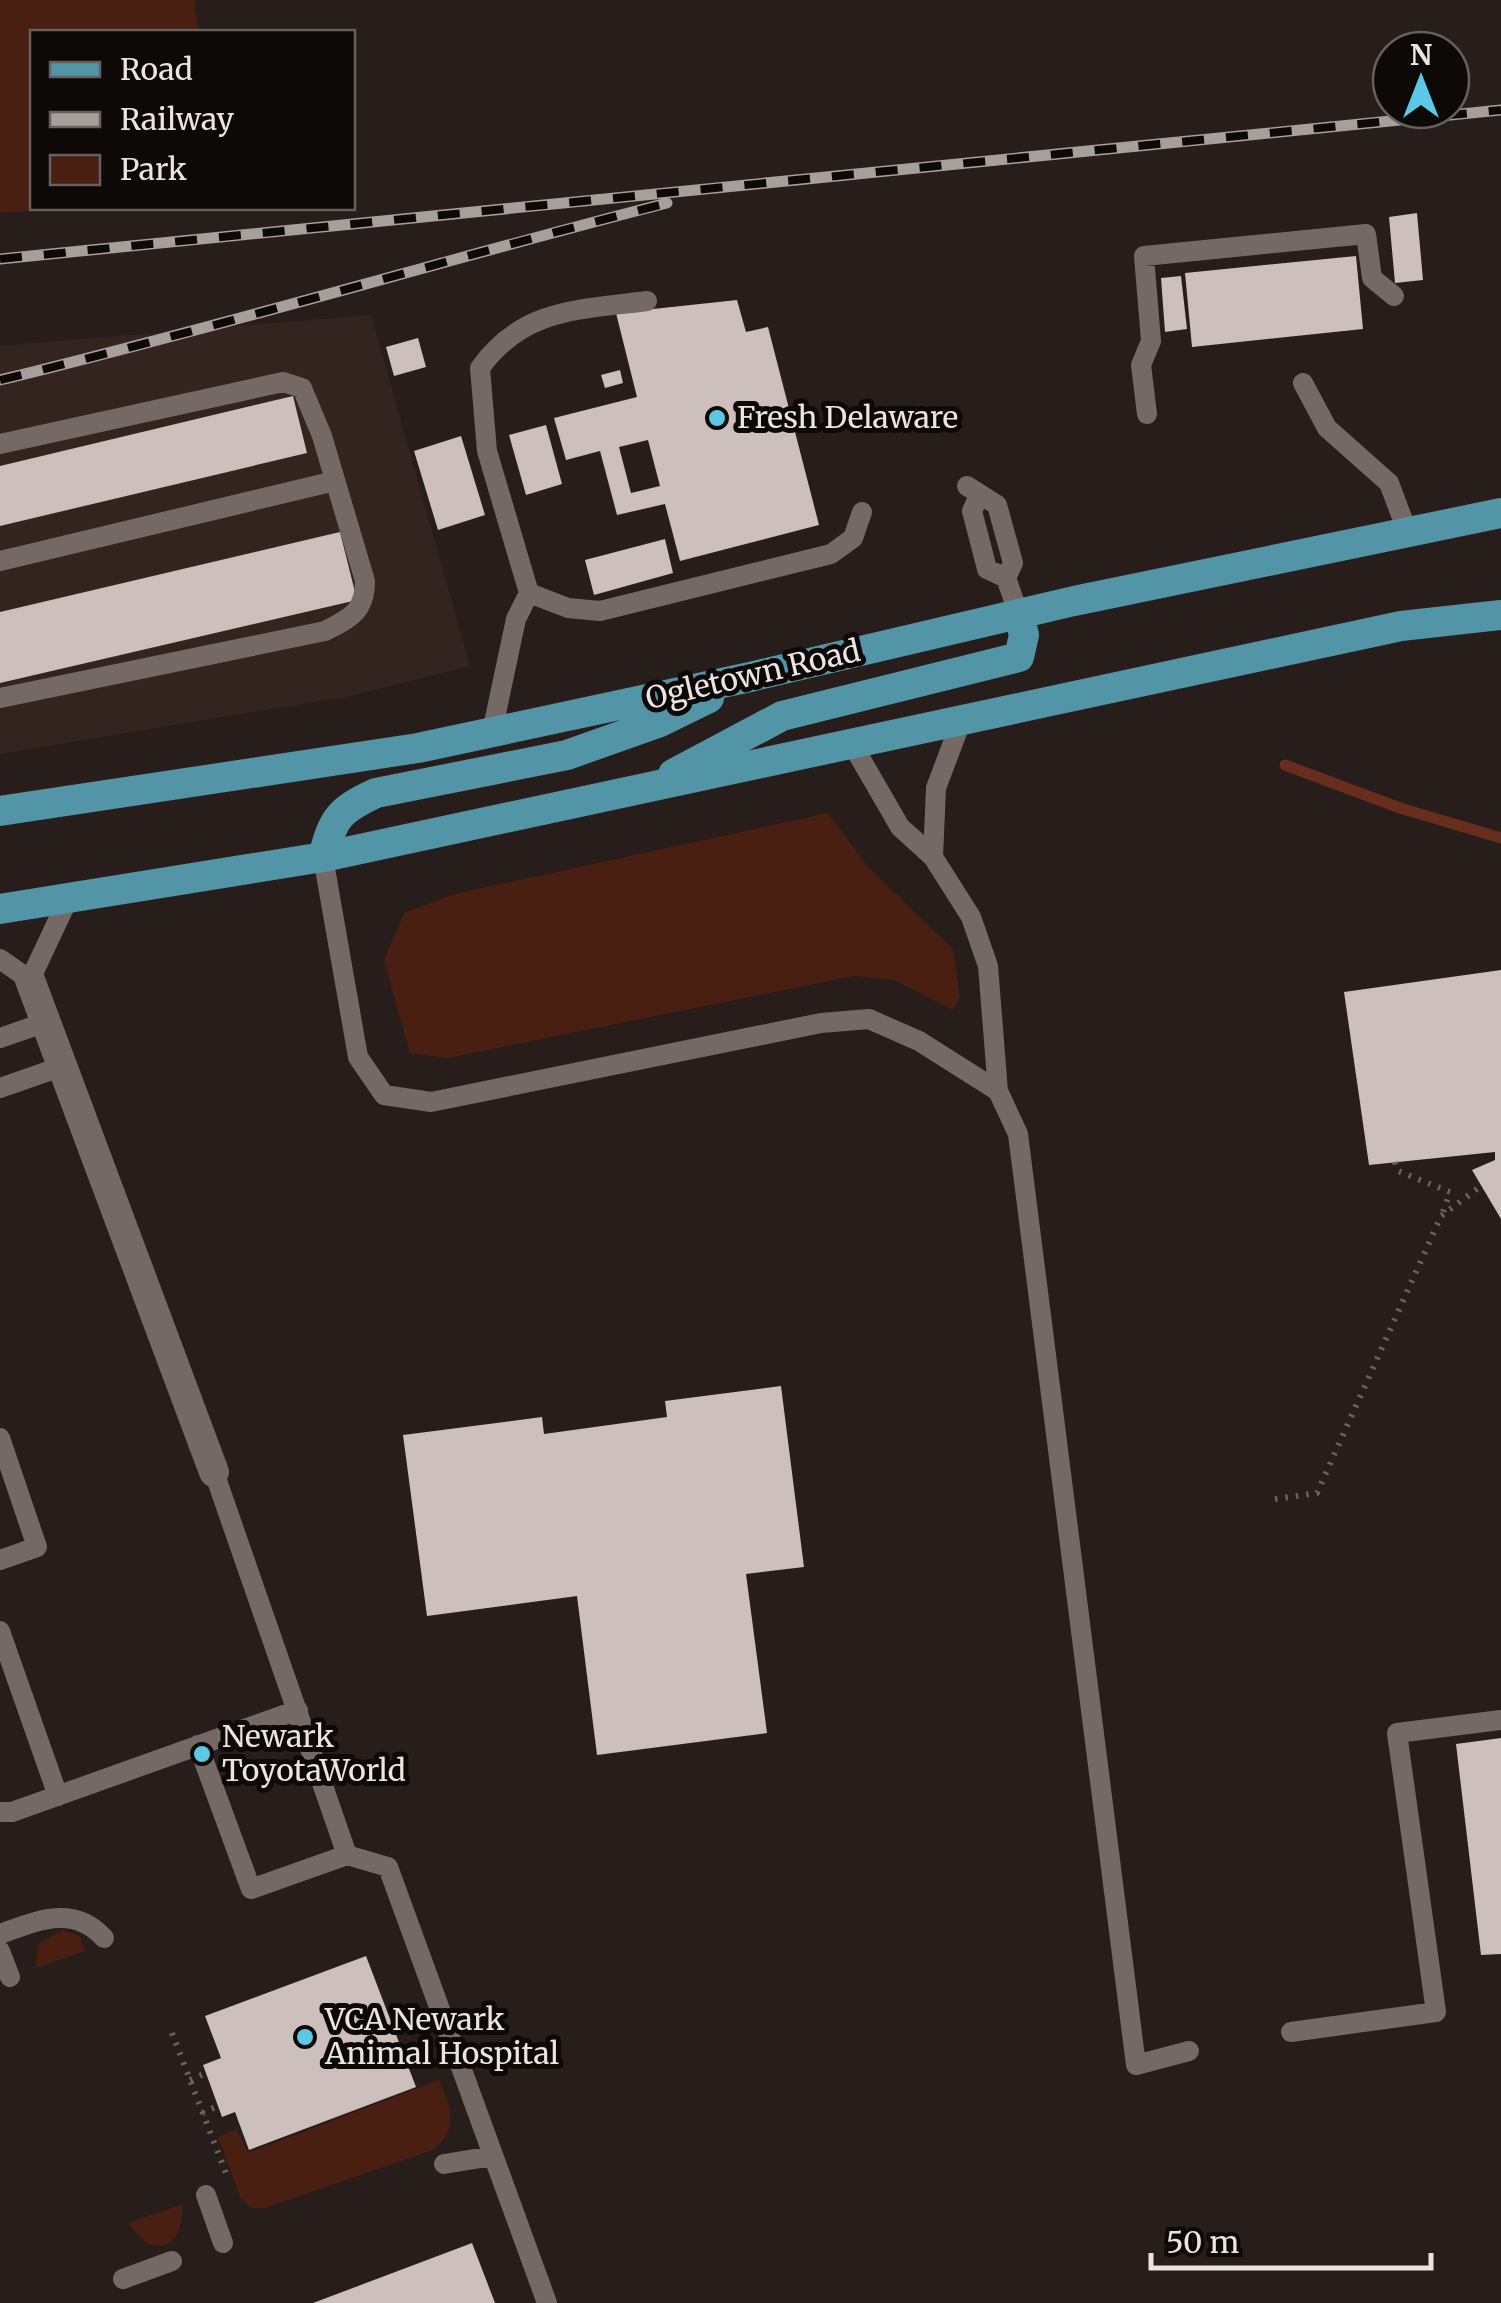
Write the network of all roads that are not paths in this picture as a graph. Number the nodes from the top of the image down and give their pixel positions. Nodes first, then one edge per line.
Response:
1 (1394, 296) dead end
2 (646, 301) dead end
3 (1303, 383) dead end
4 (1146, 414) dead end
5 (0, 444) edge
6 (335, 480) junction
7 (973, 490) dead end
8 (862, 512) dead end
9 (1501, 514) edge
10 (1408, 531) junction
11 (0, 560) edge
12 (529, 593) junction
13 (1018, 614) junction
14 (1501, 615) edge
15 (750, 678) junction
16 (0, 698) edge
17 (962, 719) junction
18 (492, 732) junction
19 (852, 744) junction
20 (649, 788) junction
21 (0, 811) edge
22 (323, 857) junction
23 (933, 857) junction
24 (68, 897) junction
25 (0, 909) edge
26 (0, 959) edge
27 (30, 980) junction
28 (46, 1022) junction
29 (0, 1038) edge
30 (63, 1066) junction
31 (0, 1088) edge
32 (998, 1091) junction
33 (0, 1438) edge
34 (214, 1472) joint
35 (0, 1560) edge
36 (0, 1631) edge
37 (298, 1710) junction
38 (1501, 1720) edge
39 (198, 1745) junction
40 (58, 1796) junction
41 (0, 1812) edge
42 (347, 1855) junction
43 (0, 1934) edge
44 (104, 1938) dead end
45 (0, 1951) edge
46 (10, 1978) dead end
47 (1292, 2032) dead end
48 (1189, 2051) dead end
49 (494, 2156) junction
50 (444, 2164) dead end
51 (206, 2195) dead end
52 (223, 2244) dead end
53 (172, 2262) dead end
54 (123, 2279) dead end
55 (547, 2303) edge

1 - 4 lane
2 - 12 lane
3 - 10 lane
5 - 6 lane
6 - 11 lane
6 - 16 lane
7 - 13 lane
8 - 12 lane
9 - 10 main road, Ogletown Road
10 - 13 main road, Ogletown Road
12 - 18 lane
13 - 15 main road, Ogletown Road
13 - 20 main road
14 - 17 main road
15 - 18 main road, Ogletown Road
15 - 22 main road
17 - 19 main road
17 - 23 lane
18 - 21 main road, Ogletown Road
19 - 20 main road
19 - 23 lane
20 - 22 main road
22 - 24 main road
22 - 32 lane
23 - 32 lane
24 - 25 main road
24 - 27 lane
26 - 27 lane
27 - 28 street
28 - 29 lane
28 - 30 street
30 - 31 lane
30 - 34 street
32 - 48 lane
33 - 35 lane
34 - 37 lane
36 - 40 lane
37 - 39 lane
37 - 42 lane
38 - 47 lane
39 - 40 lane
39 - 42 lane
40 - 41 lane
42 - 49 lane
43 - 44 lane
45 - 46 lane
49 - 50 lane
49 - 55 lane
51 - 52 lane
53 - 54 lane

